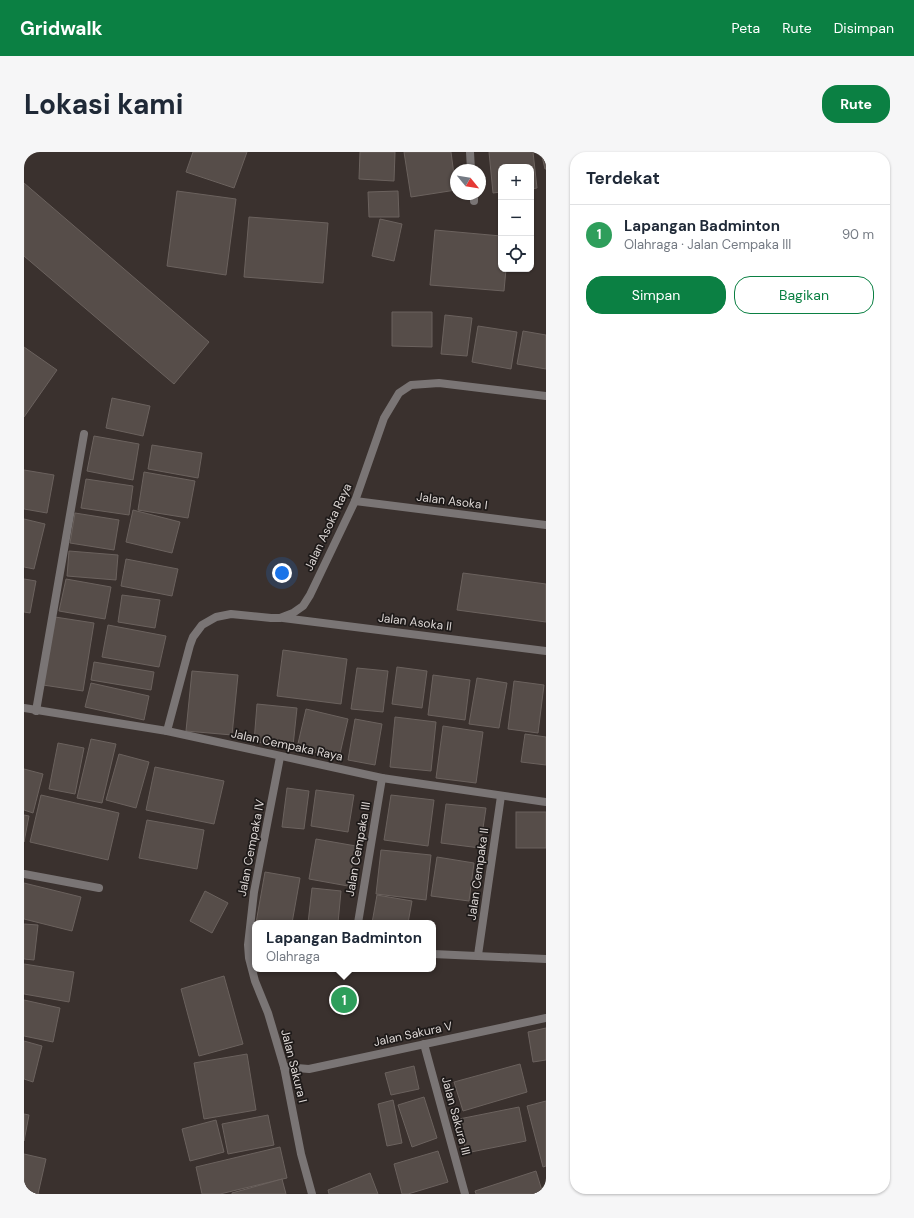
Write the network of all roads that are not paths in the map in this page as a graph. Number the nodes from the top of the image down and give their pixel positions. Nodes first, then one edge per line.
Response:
1 (470, 152) edge
2 (471, 164) edge
3 (546, 396) edge
4 (84, 434) dead end
5 (355, 501) junction
6 (546, 525) edge
7 (280, 618) junction
8 (546, 651) edge
9 (24, 708) edge
10 (36, 710) junction
11 (167, 731) junction
12 (280, 757) junction
13 (382, 778) junction
14 (501, 796) junction
15 (546, 802) edge
16 (24, 874) edge
17 (100, 888) dead end
18 (253, 920) edge
19 (358, 920) edge
20 (252, 945) edge
21 (436, 954) edge
22 (478, 955) junction
23 (546, 959) edge
24 (252, 970) edge
25 (253, 972) edge
26 (546, 1018) edge
27 (424, 1044) junction
28 (284, 1067) junction
29 (312, 1194) edge
30 (465, 1194) edge

1 - 2 street
3 - 5 street, Jalan Asoka Raya
4 - 10 street
5 - 6 street, Jalan Asoka I
5 - 7 street, Jalan Asoka Raya
7 - 8 street, Jalan Asoka II
7 - 11 street
9 - 10 street, Jalan Cempaka Raya
10 - 11 street, Jalan Cempaka Raya
11 - 12 street, Jalan Cempaka Raya
12 - 13 street, Jalan Cempaka Raya
12 - 18 street, Jalan Cempaka IV
13 - 14 street, Jalan Cempaka Raya
13 - 19 street, Jalan Cempaka III
14 - 15 street, Jalan Cempaka Raya
14 - 22 street, Jalan Cempaka II
16 - 17 street
20 - 24 street, Jalan Sakura I
21 - 22 street
22 - 23 street
25 - 28 street, Jalan Sakura I
26 - 27 street, Jalan Sakura V
27 - 28 street, Jalan Sakura V
27 - 30 street, Jalan Sakura III
28 - 29 street, Jalan Sakura I

